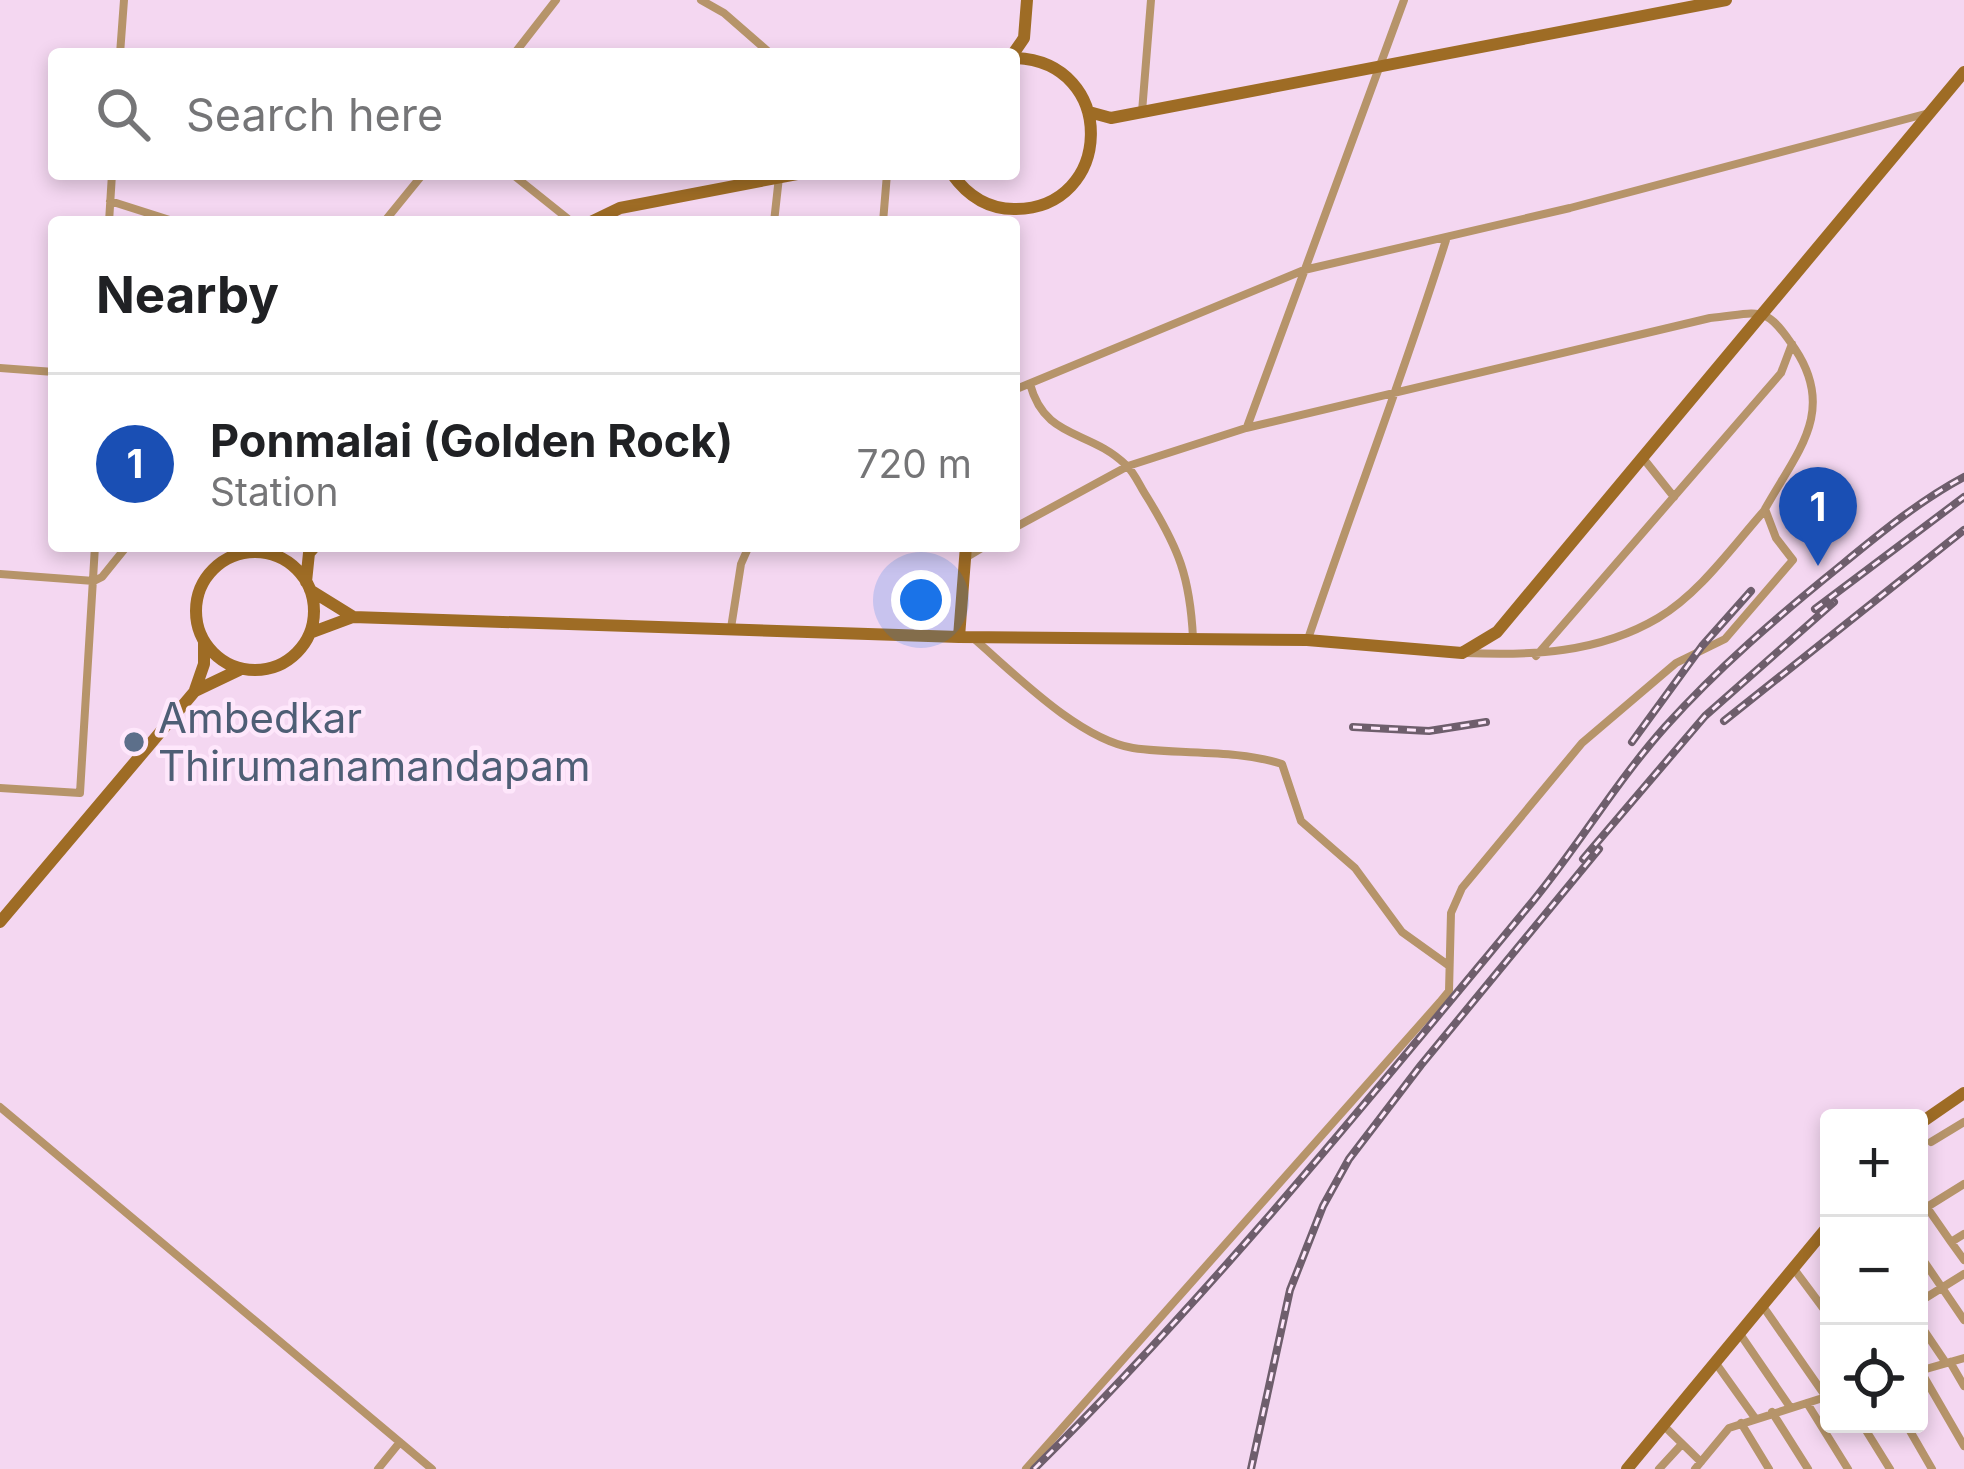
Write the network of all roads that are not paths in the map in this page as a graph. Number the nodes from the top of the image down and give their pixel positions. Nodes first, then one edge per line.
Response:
1 (124, 0) edge
2 (556, 0) edge
3 (700, 0) edge
4 (1027, 0) edge
5 (1151, 0) edge
6 (1404, 0) edge
7 (1726, 0) edge
8 (1024, 38) junction
9 (120, 48) edge
10 (519, 48) edge
11 (764, 48) edge
12 (1018, 48) edge
13 (1020, 57) edge
14 (1037, 60) junction
15 (1378, 67) junction
16 (1964, 72) edge
17 (1089, 112) junction
18 (1142, 112) junction
19 (1930, 113) junction
20 (1111, 118) junction
21 (1092, 133) junction
22 (112, 180) edge
23 (418, 180) edge
24 (520, 180) edge
25 (768, 180) edge
26 (779, 180) edge
27 (886, 180) edge
28 (958, 180) edge
29 (110, 201) junction
30 (109, 216) edge
31 (157, 216) edge
32 (389, 216) edge
33 (564, 216) edge
34 (605, 216) edge
35 (775, 216) edge
36 (884, 216) edge
37 (1014, 216) edge
38 (1447, 238) junction
39 (1304, 270) junction
40 (1764, 313) junction
41 (1792, 344) junction
42 (0, 368) edge
43 (48, 372) edge
44 (1030, 384) junction
45 (1020, 388) edge
46 (1398, 392) junction
47 (1246, 428) junction
48 (1642, 458) junction
49 (1127, 466) junction
50 (1674, 497) junction
51 (1766, 509) junction
52 (1020, 525) edge
53 (95, 552) edge
54 (122, 552) edge
55 (234, 552) edge
56 (256, 552) edge
57 (302, 552) edge
58 (312, 552) edge
59 (746, 552) edge
60 (965, 552) edge
61 (281, 558) junction
62 (0, 574) edge
63 (94, 581) junction
64 (308, 586) junction
65 (353, 616) junction
66 (731, 629) junction
67 (310, 633) junction
68 (965, 637) junction
69 (1193, 638) junction
70 (204, 640) junction
71 (1307, 640) junction
72 (1462, 652) junction
73 (1536, 656) junction
74 (239, 670) junction
75 (195, 691) junction
76 (0, 788) edge
77 (80, 793) junction
78 (94, 806) junction
79 (0, 922) edge
80 (1449, 966) junction
81 (1964, 1093) edge
82 (0, 1107) edge
83 (1928, 1118) edge
84 (1964, 1122) edge
85 (1931, 1142) dead end
86 (1964, 1184) edge
87 (1928, 1206) edge
88 (1928, 1208) edge
89 (1964, 1234) edge
90 (1820, 1235) edge
91 (1951, 1242) junction
92 (1964, 1260) edge
93 (1928, 1267) edge
94 (1793, 1268) junction
95 (1964, 1274) edge
96 (1942, 1287) junction
97 (1928, 1297) edge
98 (1820, 1304) edge
99 (1762, 1305) junction
100 (1964, 1320) edge
101 (1920, 1325) edge
102 (1739, 1333) junction
103 (1964, 1358) edge
104 (1715, 1362) junction
105 (1948, 1362) junction
106 (1928, 1368) edge
107 (1928, 1385) edge
108 (1964, 1386) edge
109 (1820, 1387) edge
110 (1820, 1399) edge
111 (1808, 1403) junction
112 (1790, 1407) junction
113 (1772, 1412) junction
114 (1755, 1418) junction
115 (1741, 1423) junction
116 (1663, 1425) junction
117 (1867, 1433) edge
118 (1911, 1433) edge
119 (400, 1442) junction
120 (1682, 1444) junction
121 (1964, 1446) edge
122 (1698, 1466) edge
123 (378, 1469) edge
124 (432, 1469) edge
125 (1025, 1469) edge
126 (1627, 1469) edge
127 (1660, 1469) edge
128 (1769, 1469) edge
129 (1808, 1469) edge
130 (1849, 1469) edge
131 (1889, 1469) edge
132 (1932, 1469) edge

1 - 9 street
2 - 10 street
3 - 11 street
4 - 8 street
5 - 18 street
6 - 15 street
7 - 15 street
8 - 12 street
8 - 14 street
13 - 14 street
14 - 17 street
15 - 18 street
15 - 39 street
16 - 19 street
17 - 20 street
17 - 21 street
18 - 20 street
19 - 38 street
19 - 40 street
20 - 21 street
21 - 37 street
22 - 29 street
23 - 32 street
24 - 33 street
25 - 34 street
26 - 35 street
27 - 36 street
28 - 37 street
29 - 30 street
29 - 31 street
38 - 39 street
38 - 46 street
39 - 44 street
39 - 47 street
40 - 41 street
40 - 46 street
40 - 48 street
41 - 50 street
41 - 51 street
42 - 43 street
44 - 45 street
44 - 49 street
46 - 47 street
46 - 71 street
47 - 49 street
48 - 50 street
48 - 72 street
49 - 52 street
49 - 69 street
50 - 73 street
51 - 73 street
51 - 80 street
53 - 63 street
54 - 63 street
55 - 70 street
56 - 61 street
57 - 61 street
58 - 64 street
59 - 66 street
60 - 68 street
61 - 64 street
62 - 63 street
63 - 77 street
64 - 65 street
64 - 67 street
65 - 66 street
65 - 67 street
66 - 68 street
67 - 74 street
68 - 69 street
68 - 80 street
69 - 71 street
70 - 74 street
70 - 75 street
71 - 72 street
72 - 73 street
74 - 75 street
75 - 78 street
76 - 77 street
77 - 78 street
78 - 79 street
80 - 125 street
81 - 83 street
82 - 119 street
84 - 85 street
86 - 87 street
88 - 91 street
89 - 91 street
90 - 94 street
91 - 92 street
93 - 96 street
94 - 98 street
94 - 99 street
95 - 96 street
96 - 97 street
96 - 100 street
99 - 102 street
99 - 109 street
101 - 105 street
102 - 104 street
102 - 112 street
103 - 105 street
104 - 114 street
104 - 116 street
105 - 106 street
105 - 108 street
107 - 121 street
110 - 111 street
111 - 112 street
111 - 130 street
112 - 113 street
113 - 114 street
113 - 129 street
114 - 115 street
115 - 122 street
115 - 128 street
116 - 120 street
116 - 126 street
117 - 131 street
118 - 132 street
119 - 123 street
119 - 124 street
120 - 122 street
120 - 127 street

